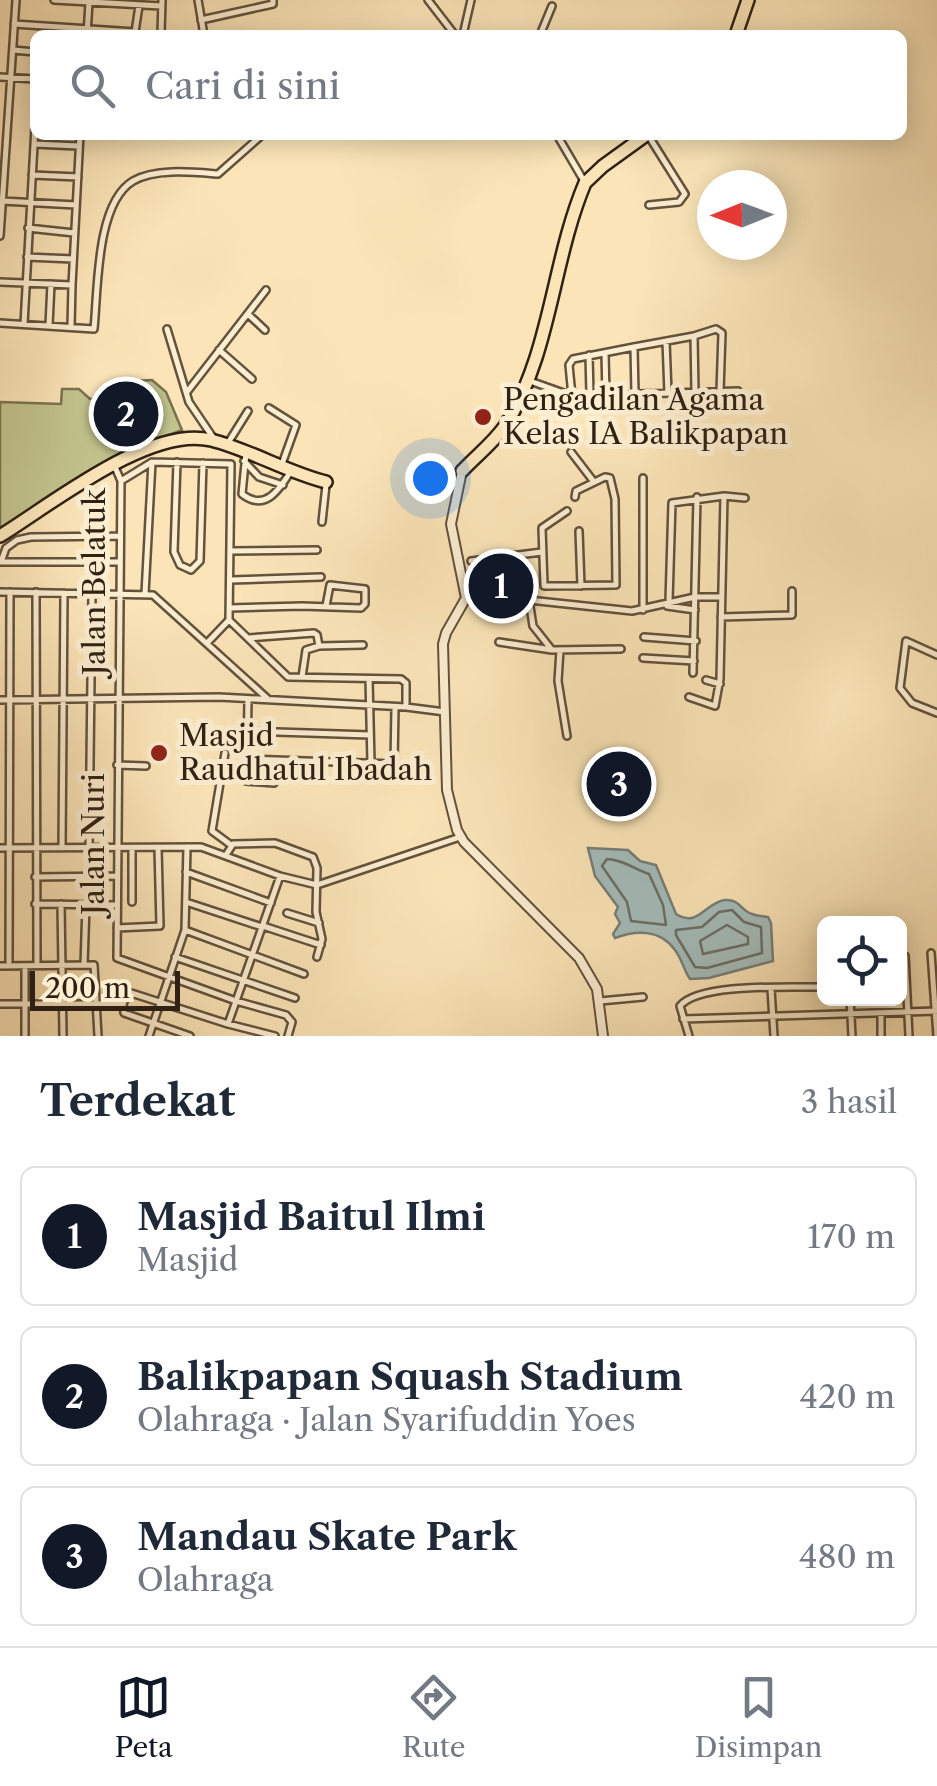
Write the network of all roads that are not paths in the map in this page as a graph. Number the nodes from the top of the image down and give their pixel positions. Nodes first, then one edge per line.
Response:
1 (16, 0) edge
2 (54, 0) edge
3 (70, 0) edge
4 (198, 0) edge
5 (273, 0) edge
6 (428, 0) edge
7 (471, 0) edge
8 (748, 0) edge
9 (91, 2) edge
10 (162, 3) edge
11 (139, 6) junction
12 (552, 6) dead end
13 (201, 20) junction
14 (14, 24) junction
15 (69, 30) edge
16 (87, 30) edge
17 (136, 30) edge
18 (162, 30) edge
19 (203, 30) edge
20 (451, 30) edge
21 (465, 30) edge
22 (542, 30) edge
23 (738, 30) edge
24 (13, 50) junction
25 (30, 52) edge
26 (0, 76) edge
27 (11, 77) junction
28 (30, 79) edge
29 (34, 140) edge
30 (80, 140) edge
31 (256, 140) edge
32 (561, 140) edge
33 (640, 140) edge
34 (650, 140) edge
35 (34, 144) junction
36 (79, 146) junction
37 (32, 175) junction
38 (78, 176) junction
39 (585, 183) junction
40 (2, 201) edge
41 (30, 202) junction
42 (76, 205) junction
43 (650, 205) dead end
44 (28, 228) junction
45 (74, 233) junction
46 (0, 236) edge
47 (26, 256) junction
48 (73, 259) junction
49 (0, 282) edge
50 (25, 282) junction
51 (51, 284) junction
52 (72, 285) junction
53 (266, 290) dead end
54 (248, 314) junction
55 (0, 322) edge
56 (24, 324) junction
57 (49, 326) junction
58 (71, 327) junction
59 (166, 328) dead end
60 (265, 330) dead end
61 (694, 336) junction
62 (666, 341) junction
63 (634, 347) junction
64 (219, 350) junction
65 (605, 352) junction
66 (590, 355) junction
67 (252, 379) dead end
68 (527, 380) junction
69 (720, 391) junction
70 (738, 391) dead end
71 (187, 392) junction
72 (694, 392) junction
73 (668, 393) junction
74 (635, 394) junction
75 (590, 395) junction
76 (606, 395) junction
77 (572, 396) junction
78 (269, 408) dead end
79 (248, 412) dead end
80 (233, 450) junction
81 (571, 452) dead end
82 (152, 462) junction
83 (177, 462) junction
84 (203, 463) junction
85 (230, 464) junction
86 (114, 465) junction
87 (286, 469) junction
88 (462, 471) joint
89 (643, 478) dead end
90 (121, 481) junction
91 (326, 482) joint
92 (594, 482) junction
93 (282, 485) junction
94 (724, 496) junction
95 (575, 497) dead end
96 (697, 497) junction
97 (745, 498) dead end
98 (568, 511) dead end
99 (322, 522) dead end
100 (579, 531) dead end
101 (0, 536) edge
102 (119, 536) junction
103 (317, 550) dead end
104 (231, 551) junction
105 (542, 552) junction
106 (471, 561) dead end
107 (1, 562) edge
108 (119, 562) junction
109 (321, 577) dead end
110 (231, 580) junction
111 (544, 586) junction
112 (581, 586) junction
113 (792, 591) dead end
114 (0, 592) edge
115 (10, 592) junction
116 (36, 592) junction
117 (64, 593) junction
118 (92, 593) junction
119 (119, 593) junction
120 (146, 594) junction
121 (695, 596) junction
122 (720, 597) junction
123 (466, 598) junction
124 (528, 600) junction
125 (541, 603) junction
126 (666, 603) junction
127 (326, 606) junction
128 (230, 608) junction
129 (644, 610) junction
130 (695, 610) junction
131 (722, 617) junction
132 (229, 620) junction
133 (644, 637) dead end
134 (248, 638) junction
135 (696, 641) junction
136 (208, 642) junction
137 (499, 642) dead end
138 (364, 645) dead end
139 (319, 646) junction
140 (552, 650) junction
141 (560, 650) junction
142 (621, 650) dead end
143 (937, 655) edge
144 (644, 658) dead end
145 (694, 661) junction
146 (693, 673) dead end
147 (302, 677) junction
148 (369, 678) junction
149 (706, 680) dead end
150 (720, 684) junction
151 (689, 697) dead end
152 (118, 699) junction
153 (248, 699) junction
154 (0, 700) edge
155 (11, 700) junction
156 (90, 700) junction
157 (36, 701) junction
158 (64, 701) junction
159 (270, 701) junction
160 (369, 706) junction
161 (406, 706) junction
162 (396, 707) junction
163 (446, 712) junction
164 (937, 713) edge
165 (248, 731) junction
166 (370, 735) junction
167 (567, 736) dead end
168 (225, 753) dead end
169 (247, 759) junction
170 (371, 763) junction
171 (117, 766) junction
172 (146, 766) dead end
173 (274, 784) dead end
174 (460, 837) junction
175 (232, 844) junction
176 (187, 847) junction
177 (0, 848) edge
178 (10, 848) junction
179 (35, 848) junction
180 (62, 848) junction
181 (89, 848) junction
182 (117, 848) junction
183 (132, 848) junction
184 (158, 848) junction
185 (226, 855) junction
186 (186, 872) junction
187 (35, 876) junction
188 (116, 876) junction
189 (280, 876) junction
190 (317, 885) junction
191 (132, 902) dead end
192 (186, 902) junction
193 (271, 903) junction
194 (35, 904) junction
195 (61, 904) junction
196 (86, 904) junction
197 (115, 905) junction
198 (287, 913) dead end
199 (319, 923) junction
200 (262, 927) junction
201 (116, 928) junction
202 (185, 930) junction
203 (322, 945) junction
204 (931, 953) dead end
205 (176, 956) junction
206 (252, 956) junction
207 (317, 957) dead end
208 (9, 962) dead end
209 (37, 962) dead end
210 (84, 965) junction
211 (0, 966) edge
212 (60, 966) junction
213 (25, 967) junction
214 (304, 974) dead end
215 (169, 978) junction
216 (245, 980) junction
217 (817, 987) edge
218 (772, 988) junction
219 (295, 998) dead end
220 (643, 998) dead end
221 (160, 1000) junction
222 (236, 1001) junction
223 (600, 1001) junction
224 (0, 1004) edge
225 (62, 1004) junction
226 (123, 1004) junction
227 (26, 1005) junction
228 (97, 1005) junction
229 (850, 1006) edge
230 (907, 1006) edge
231 (936, 1011) edge
232 (850, 1012) junction
233 (880, 1013) junction
234 (908, 1013) junction
235 (774, 1016) junction
236 (683, 1019) junction
237 (153, 1022) junction
238 (228, 1024) junction
239 (25, 1036) edge
240 (63, 1036) edge
241 (98, 1036) edge
242 (149, 1036) edge
243 (190, 1036) edge
244 (275, 1036) edge
245 (288, 1036) edge
246 (603, 1036) edge
247 (689, 1036) edge
248 (774, 1036) edge
249 (852, 1036) edge
250 (882, 1036) edge
251 (909, 1036) edge
252 (937, 1036) edge

1 - 14 street
2 - 3 street
3 - 9 street
4 - 13 street
5 - 13 street
6 - 20 street
7 - 21 street
8 - 23 highway
9 - 11 street
9 - 16 street
10 - 11 street
10 - 18 street
11 - 17 street
12 - 22 street
13 - 19 street
14 - 15 street
14 - 24 street
24 - 25 street
24 - 27 street
26 - 27 street
27 - 28 street
27 - 40 street
29 - 35 street
30 - 36 street
31 - 58 street
32 - 39 street
33 - 39 highway
34 - 43 street
35 - 36 street
35 - 37 street
36 - 38 street
37 - 38 street
37 - 41 street
38 - 42 street
39 - 68 highway
40 - 41 street
40 - 46 street
41 - 42 street
41 - 44 street
42 - 45 street
44 - 45 street
44 - 47 street
45 - 48 street
47 - 48 street
47 - 50 street
48 - 52 street
49 - 50 street
50 - 51 street
50 - 56 street
51 - 52 street
51 - 57 street
52 - 58 street
53 - 54 street
54 - 60 street
54 - 64 street
55 - 56 street
56 - 57 street
57 - 58 street
59 - 71 street
61 - 62 street
61 - 69 street
61 - 72 street
62 - 63 street
62 - 73 street
63 - 65 street
63 - 74 street
64 - 67 street
64 - 71 street
65 - 66 street
65 - 76 street
66 - 75 street
66 - 77 street
68 - 77 street
68 - 88 highway
69 - 70 street
69 - 72 street
71 - 80 street
72 - 73 street
73 - 74 street
74 - 76 street
75 - 76 street
75 - 77 street
78 - 87 street
79 - 80 street
80 - 85 street
80 - 86 highway
80 - 87 highway
80 - 93 street
80 - 93 street
81 - 92 street
82 - 83 street
82 - 90 street
82 - 120 street
83 - 84 street
83 - 84 street
84 - 85 street
85 - 104 street
86 - 90 street, Jalan Belatuk
86 - 101 highway
87 - 91 highway
87 - 93 street
88 - 123 street
89 - 129 street
90 - 102 street, Jalan Belatuk
91 - 99 street
92 - 95 street
92 - 112 street
94 - 96 street
94 - 97 street
94 - 122 street
96 - 121 street
96 - 126 street
98 - 105 street
100 - 112 street
102 - 107 street
102 - 108 street, Jalan Belatuk
103 - 104 street
104 - 110 street
105 - 106 street
105 - 111 street
107 - 108 street
108 - 119 street, Jalan Belatuk
109 - 110 street
110 - 128 street
111 - 112 street
111 - 125 street
113 - 131 street
114 - 115 street
115 - 116 street
115 - 155 street
116 - 117 street
116 - 157 street
117 - 118 street
117 - 158 street
118 - 119 street
118 - 156 street
119 - 120 street
119 - 152 street, Jalan Belatuk
120 - 136 street
121 - 122 street
121 - 126 street
121 - 130 street
122 - 131 street
123 - 124 street
123 - 163 street
124 - 125 street
124 - 140 street
125 - 129 street
126 - 129 street
126 - 130 street
127 - 127 street
127 - 128 street
128 - 132 street
130 - 135 street
131 - 150 street
132 - 134 street
132 - 136 street
133 - 135 street
134 - 139 street
134 - 147 street
135 - 145 street
136 - 159 street
137 - 140 street
138 - 139 street
139 - 147 street
140 - 141 street
141 - 142 street
141 - 167 street
143 - 164 street
144 - 145 street
145 - 146 street
147 - 148 street
148 - 160 street
148 - 161 street
149 - 150 street
150 - 151 street
152 - 153 street
152 - 156 street
152 - 171 street, Jalan Nuri
153 - 159 street
153 - 165 street
154 - 155 street
155 - 157 street
155 - 178 street
156 - 158 street
156 - 181 street
157 - 158 street
157 - 179 street
158 - 180 street
159 - 160 street
160 - 162 street
160 - 166 street
161 - 162 street
161 - 163 street
162 - 170 street
163 - 174 street
165 - 166 street
165 - 169 street
166 - 170 street
168 - 175 street
169 - 170 street
169 - 173 street
171 - 172 street
171 - 182 street, Jalan Nuri
174 - 190 street
174 - 223 street
175 - 185 street
175 - 190 street
176 - 184 street
176 - 185 street
176 - 186 street
177 - 178 street
178 - 179 street
178 - 208 street
179 - 180 street
179 - 187 street
180 - 181 street
181 - 182 street
182 - 183 street
182 - 188 street, Jalan Nuri
183 - 184 street
183 - 191 street
184 - 201 street
185 - 189 street
186 - 192 street
186 - 193 street
187 - 188 street
187 - 194 street
188 - 197 street, Jalan Nuri
189 - 190 street
189 - 193 street
190 - 199 street
192 - 200 street
192 - 202 street
193 - 200 street
194 - 195 street
194 - 209 street
195 - 196 street
195 - 212 street
196 - 197 street
196 - 210 street
197 - 201 street, Jalan Nuri
198 - 199 street
199 - 203 street
200 - 203 street
200 - 206 street
201 - 215 street, Jalan Nuri
202 - 205 street
202 - 206 street
203 - 207 street
204 - 231 street
205 - 215 street
205 - 216 street
206 - 214 street
206 - 216 street
210 - 212 street
210 - 228 street
211 - 213 street
212 - 213 street
212 - 225 street
213 - 227 street
215 - 221 street
215 - 222 street
216 - 219 street
216 - 222 street
217 - 218 street
218 - 235 street
218 - 236 street
220 - 223 street
221 - 226 street
221 - 237 street
221 - 238 street
222 - 238 street
222 - 245 street
223 - 246 street
224 - 227 street
225 - 227 street
225 - 228 street
225 - 240 street
226 - 228 street
226 - 237 street
227 - 239 street
228 - 241 street
229 - 232 street
230 - 234 street
231 - 234 street
231 - 252 street
232 - 233 street
232 - 235 street
232 - 249 street
233 - 234 street
233 - 250 street
234 - 251 street
235 - 236 street
235 - 248 street
236 - 247 street
237 - 242 street
237 - 243 street
238 - 244 street

